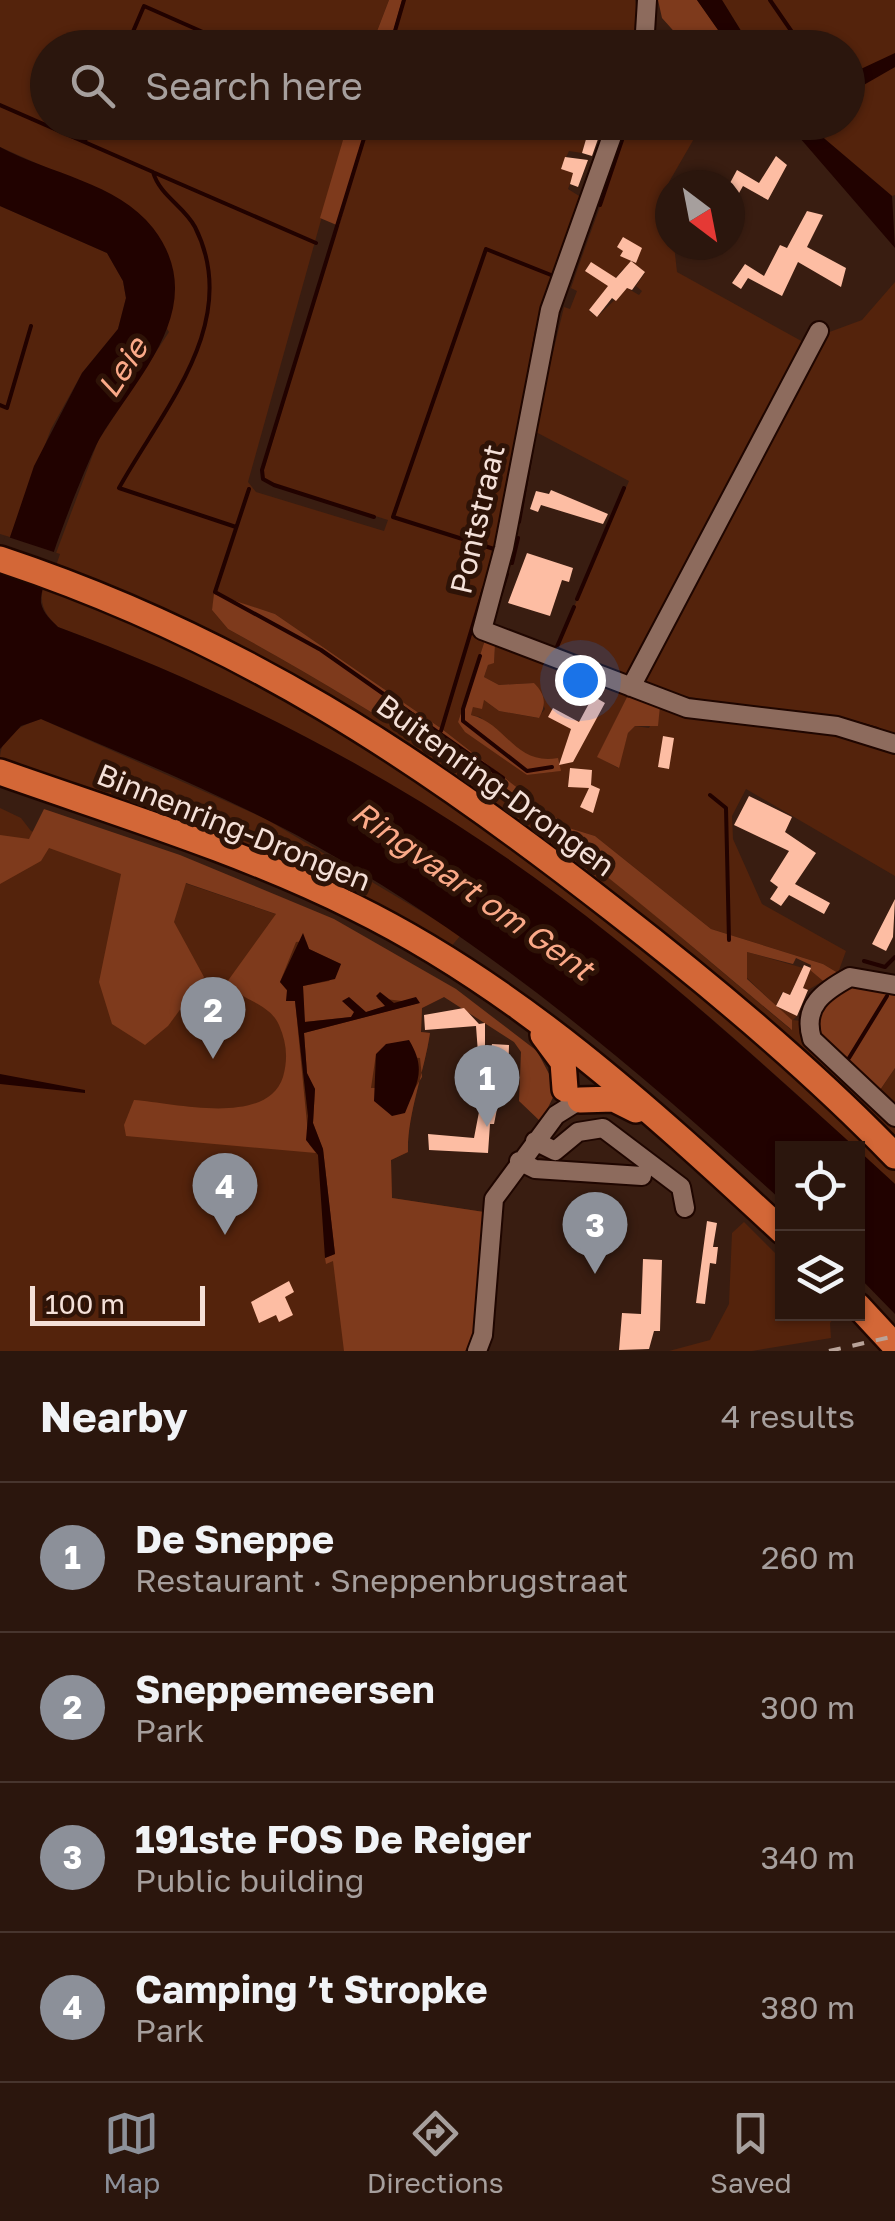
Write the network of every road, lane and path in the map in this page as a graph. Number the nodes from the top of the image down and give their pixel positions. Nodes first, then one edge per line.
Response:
1 (646, 0) edge
2 (645, 30) edge
3 (611, 140) edge
4 (819, 331) dead end
5 (0, 559) edge
6 (631, 688) junction
7 (895, 744) edge
8 (0, 772) edge
9 (895, 985) edge
10 (535, 1017) junction
11 (572, 1094) junction
12 (654, 1113) junction
13 (895, 1117) edge
14 (534, 1141) junction
15 (895, 1156) edge
16 (519, 1160) junction
17 (642, 1176) dead end
18 (685, 1208) dead end
19 (775, 1224) edge
20 (865, 1314) edge
21 (895, 1346) edge
22 (477, 1351) edge

1 - 2 street
3 - 6 street, Pontstraat
4 - 6 street
5 - 15 highway, Buitenring-Drongen
6 - 7 street, Pontstraat
8 - 10 highway, Binnenring-Drongen
9 - 13 street
10 - 11 highway
10 - 12 highway, Binnenring-Drongen
11 - 12 highway
11 - 14 street
12 - 19 highway, Binnenring-Drongen
14 - 16 street
14 - 18 street
16 - 17 street
16 - 22 street
20 - 21 highway

